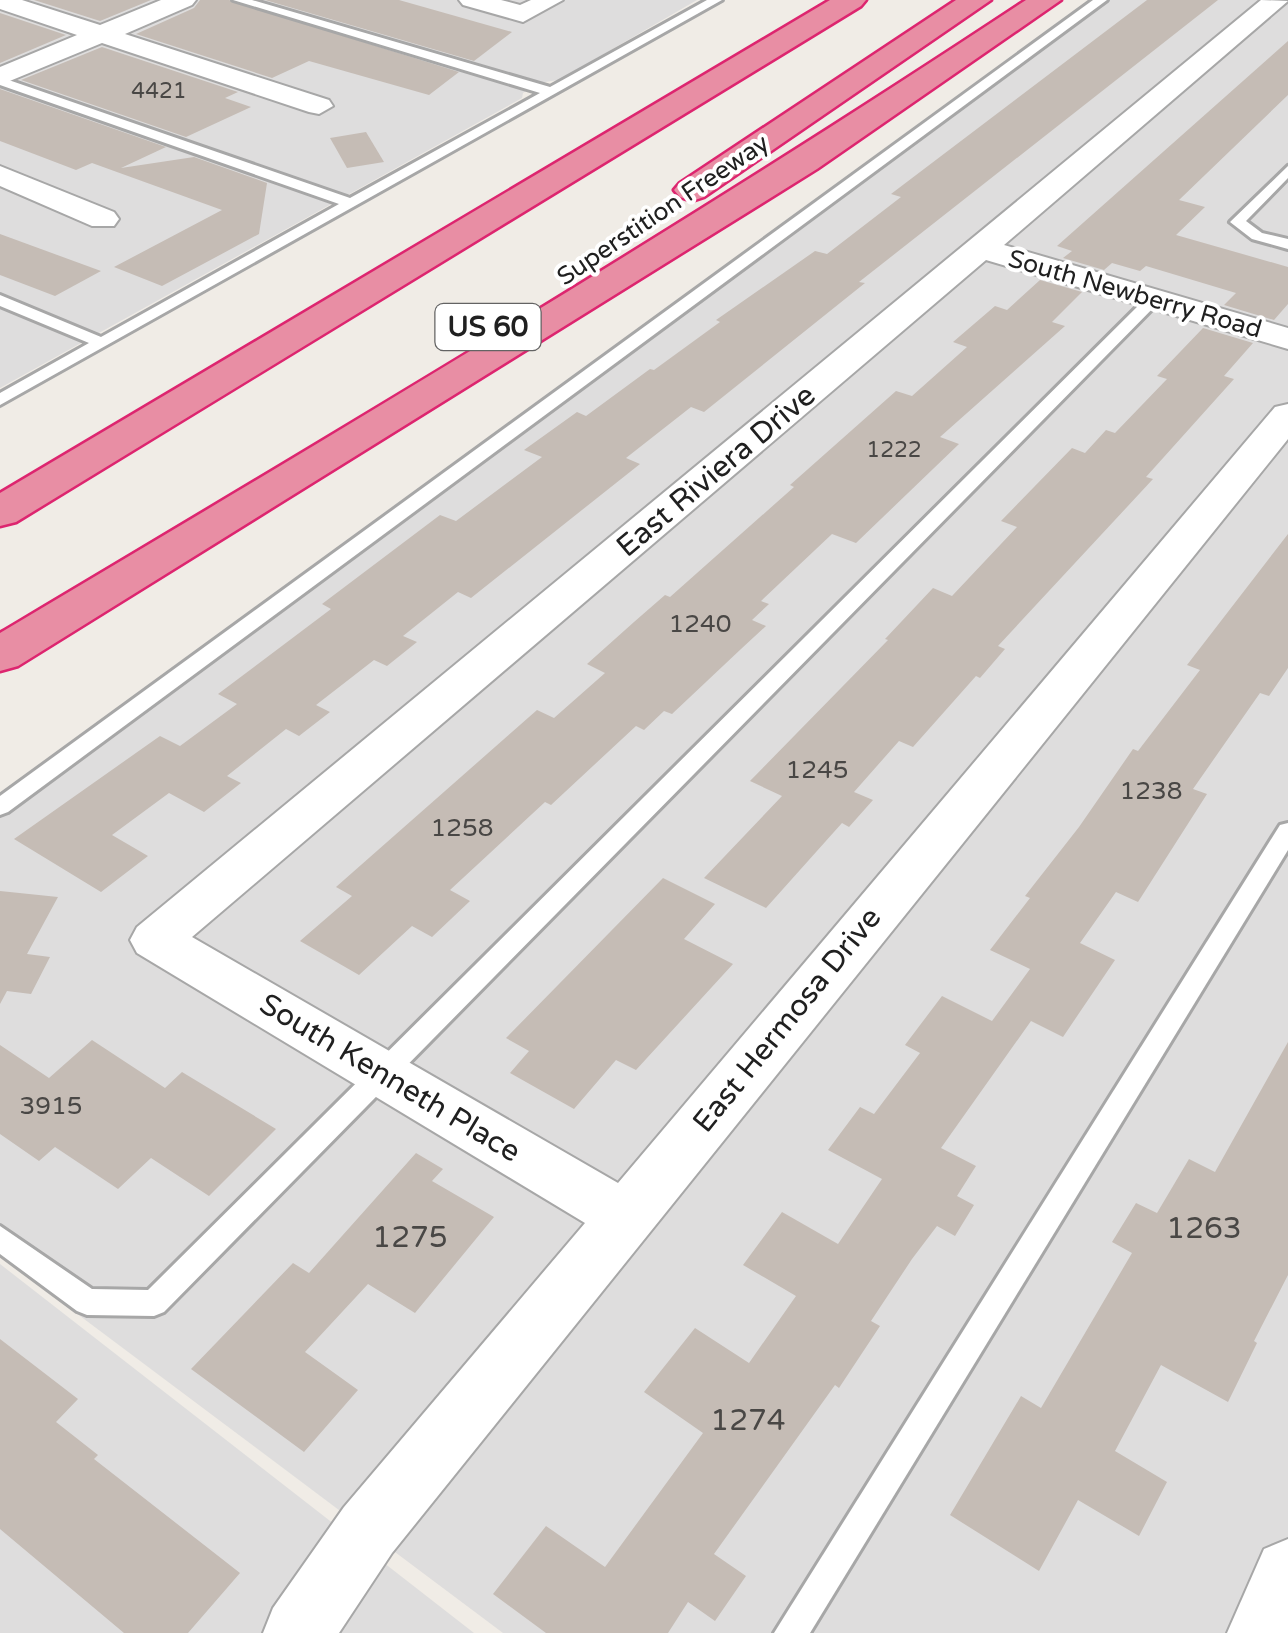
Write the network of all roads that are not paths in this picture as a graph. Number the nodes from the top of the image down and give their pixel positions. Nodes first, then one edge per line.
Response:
1 (184, 0) edge
2 (239, 0) edge
3 (472, 0) edge
4 (550, 0) edge
5 (716, 0) edge
6 (790, 0) edge
7 (851, 0) edge
8 (976, 0) edge
9 (1046, 0) edge
10 (1101, 0) edge
11 (1276, 0) edge
12 (0, 1) edge
13 (105, 34) junction
14 (0, 79) edge
15 (552, 92) junction
16 (319, 106) dead end
17 (1288, 170) edge
18 (0, 175) edge
19 (352, 204) junction
20 (103, 220) dead end
21 (1288, 244) edge
22 (982, 249) junction
23 (1154, 299) junction
24 (0, 300) edge
25 (1288, 340) edge
26 (102, 344) junction
27 (0, 400) edge
28 (1288, 415) edge
29 (0, 509) edge
30 (0, 654) edge
31 (0, 806) edge
32 (1288, 831) edge
33 (155, 940) joint
34 (384, 1075) junction
35 (625, 1217) junction
36 (0, 1238) edge
37 (1288, 1574) edge
38 (298, 1633) edge
39 (791, 1633) edge
40 (1262, 1633) edge

1 - 13 street
2 - 15 lane
3 - 4 street
5 - 15 lane
6 - 29 highway
7 - 29 highway
8 - 30 highway, Superstition Freeway / US 60
9 - 30 highway
10 - 31 lane
11 - 22 street, East Riviera Drive
12 - 13 street
13 - 14 street
13 - 16 street
14 - 19 lane
15 - 19 lane
17 - 21 lane
18 - 20 street
19 - 26 lane
22 - 23 street, South Newberry Road
22 - 33 street, East Riviera Drive
23 - 25 street, South Newberry Road
23 - 34 lane
24 - 26 lane
26 - 27 lane
28 - 35 street, East Hermosa Drive
32 - 39 lane
33 - 34 street, South Kenneth Place
34 - 35 street, South Kenneth Place
34 - 36 lane
35 - 38 street, East Hermosa Drive
37 - 40 street

